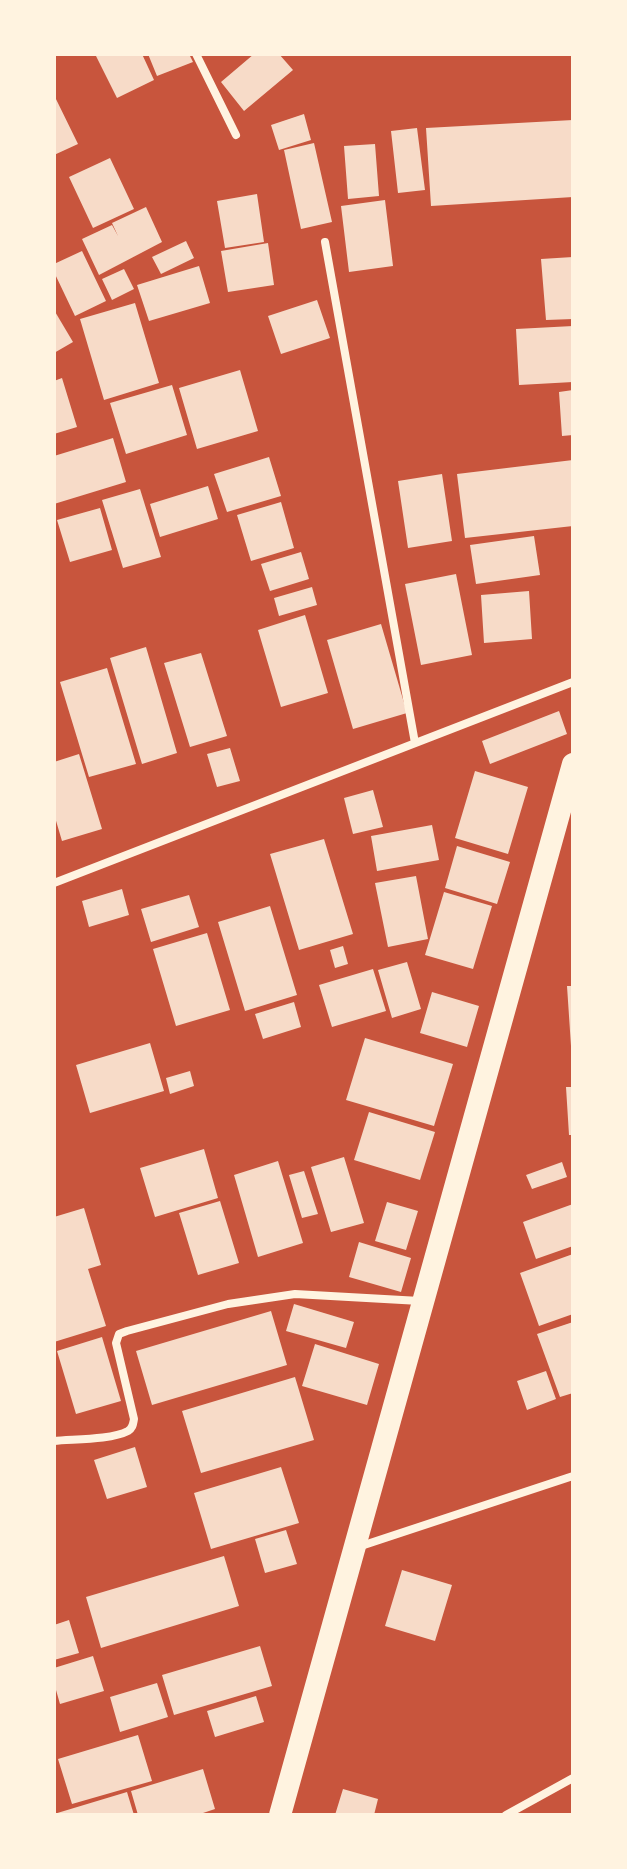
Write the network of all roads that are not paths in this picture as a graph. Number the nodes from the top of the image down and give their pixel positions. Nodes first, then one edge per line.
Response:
1 (196, 54) edge
2 (236, 135) dead end
3 (325, 242) dead end
4 (573, 682) edge
5 (415, 743) junction
6 (573, 764) edge
7 (54, 883) edge
8 (421, 1301) junction
9 (54, 1441) edge
10 (573, 1476) edge
11 (353, 1549) junction
12 (573, 1778) edge
13 (280, 1815) edge
14 (506, 1815) edge

1 - 2 street
3 - 5 street
4 - 5 street
5 - 7 street
6 - 8 highway
8 - 9 street
8 - 11 highway
10 - 11 street
11 - 13 highway
12 - 14 street

